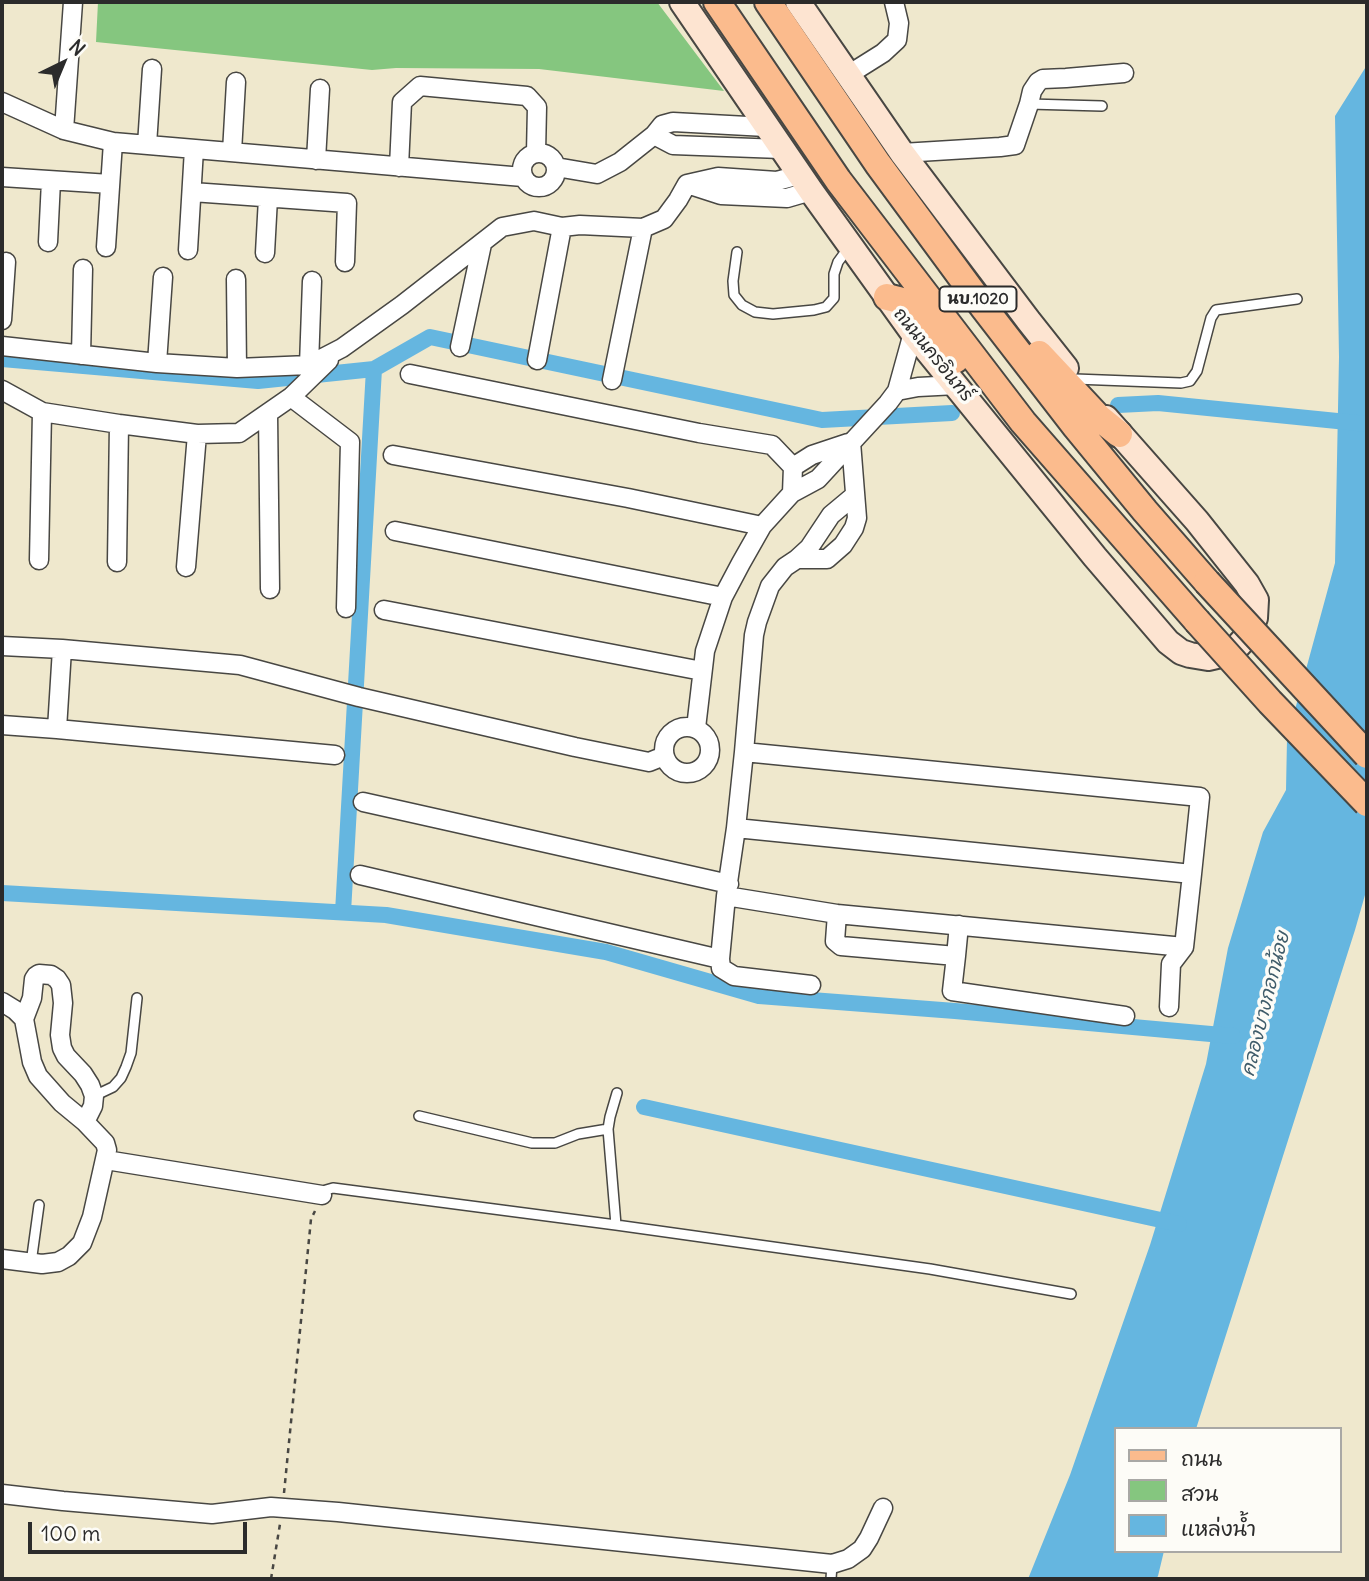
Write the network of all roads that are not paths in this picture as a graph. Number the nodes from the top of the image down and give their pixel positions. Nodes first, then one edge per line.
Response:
1 (73, 2) edge
2 (681, 2) edge
3 (717, 2) edge
4 (768, 2) edge
5 (798, 2) edge
6 (894, 2) edge
7 (152, 69) dead end
8 (1124, 73) dead end
9 (848, 75) junction
10 (236, 82) dead end
11 (320, 89) dead end
12 (2, 102) edge
13 (1029, 104) junction
14 (1102, 106) dead end
15 (766, 127) junction
16 (64, 130) junction
17 (653, 135) junction
18 (113, 142) junction
19 (148, 145) junction
20 (194, 149) junction
21 (781, 149) junction
22 (232, 152) junction
23 (536, 153) junction
24 (902, 153) junction
25 (316, 160) junction
26 (399, 167) junction
27 (556, 167) junction
28 (2, 177) edge
29 (523, 177) junction
30 (51, 181) junction
31 (805, 183) junction
32 (110, 184) junction
33 (191, 192) junction
34 (268, 198) junction
35 (562, 227) junction
36 (643, 228) junction
37 (48, 242) dead end
38 (482, 244) junction
39 (850, 246) junction
40 (106, 247) dead end
41 (188, 250) dead end
42 (737, 252) dead end
43 (265, 253) dead end
44 (6, 262) dead end
45 (345, 262) dead end
46 (83, 270) dead end
47 (163, 277) dead end
48 (236, 279) dead end
49 (312, 281) dead end
50 (887, 297) junction
51 (1297, 299) dead end
52 (984, 308) junction
53 (2, 320) edge
54 (913, 333) junction
55 (2, 346) edge
56 (460, 347) dead end
57 (342, 348) junction
58 (81, 355) junction
59 (537, 360) dead end
60 (157, 363) junction
61 (309, 365) junction
62 (237, 368) junction
63 (410, 374) dead end
64 (1075, 379) junction
65 (612, 380) dead end
66 (957, 385) junction
67 (2, 390) edge
68 (897, 391) junction
69 (291, 397) junction
70 (41, 412) junction
71 (268, 413) junction
72 (1023, 422) junction
73 (119, 424) junction
74 (197, 434) junction
75 (1119, 434) junction
76 (851, 442) junction
77 (393, 455) dead end
78 (793, 467) junction
79 (792, 493) junction
80 (855, 495) junction
81 (762, 526) junction
82 (395, 531) dead end
83 (797, 559) junction
84 (39, 560) dead end
85 (117, 562) dead end
86 (186, 567) dead end
87 (270, 589) dead end
88 (723, 597) junction
89 (346, 608) dead end
90 (384, 610) dead end
91 (2, 646) edge
92 (62, 649) junction
93 (702, 671) junction
94 (2, 725) edge
95 (696, 728) junction
96 (57, 729) junction
97 (744, 752) junction
98 (335, 755) dead end
99 (1367, 755) edge
100 (664, 756) junction
101 (363, 802) dead end
102 (1367, 803) edge
103 (736, 828) junction
104 (1192, 874) junction
105 (360, 875) dead end
106 (727, 890) junction
107 (837, 914) junction
108 (959, 925) junction
109 (1184, 947) junction
110 (956, 956) junction
111 (720, 960) junction
112 (811, 985) dead end
113 (137, 998) dead end
114 (2, 1002) edge
115 (1169, 1007) dead end
116 (1125, 1016) dead end
117 (24, 1019) junction
118 (617, 1093) dead end
119 (93, 1096) junction
120 (79, 1116) junction
121 (419, 1116) dead end
122 (608, 1129) junction
123 (106, 1160) junction
124 (322, 1195) joint
125 (39, 1205) dead end
126 (616, 1225) junction
127 (2, 1259) edge
128 (31, 1263) junction
129 (1071, 1294) dead end
130 (2, 1494) edge
131 (883, 1508) dead end
132 (832, 1571) edge

1 - 16 street
2 - 15 main road, ถนนนครอินทร์ / นบ.1020
3 - 72 main road, ถนนนครอินทร์ / นบ.1020
4 - 52 main road, นบ.1020
5 - 9 main road, ถนนนครอินทร์ / นบ.1020
6 - 9 street
7 - 19 street
8 - 13 street
9 - 24 main road, ถนนนครอินทร์ / นบ.1020
10 - 22 street
11 - 25 street
12 - 16 street
13 - 14 lane
13 - 24 street
15 - 17 street
15 - 21 main road, ถนนนครอินทร์ / นบ.1020
16 - 18 street
17 - 21 street
17 - 27 street
18 - 19 street
18 - 32 street
19 - 20 street
20 - 22 street
20 - 33 street
21 - 31 main road, ถนนนครอินทร์ / นบ.1020
22 - 25 street
23 - 26 street
23 - 27 street
23 - 29 street
24 - 64 main road, ถนนนครอินทร์ / นบ.1020
25 - 26 street
26 - 29 street
27 - 29 street
28 - 30 street
30 - 32 street
30 - 37 street
31 - 36 street
31 - 39 main road, ถนนนครอินทร์ / นบ.1020
32 - 40 street
33 - 34 street
33 - 41 street
34 - 43 street
34 - 45 street
35 - 36 street
35 - 38 street
35 - 59 street
36 - 65 street
38 - 56 street
38 - 57 street
39 - 42 lane
39 - 50 main road, ถนนนครอินทร์ / นบ.1020
44 - 53 street
46 - 58 street
47 - 60 street
48 - 62 street
49 - 61 street
50 - 54 main road, ถนนนครอินทร์ / นบ.1020
50 - 72 main road
51 - 64 lane
52 - 75 main road
52 - 99 main road, นบ.1020, bridge
54 - 66 main road, ถนนนครอินทร์ / นบ.1020
54 - 68 street
55 - 58 street
57 - 61 street
57 - 69 street
58 - 60 street
60 - 62 street
61 - 62 street
63 - 78 street
64 - 75 main road, ถนนนครอินทร์ / นบ.1020
66 - 68 street
66 - 75 main road, ถนนนครอินทร์ / นบ.1020
67 - 70 street
68 - 76 street
69 - 71 street
69 - 89 street
70 - 73 street
70 - 84 street
71 - 74 street
71 - 87 street
72 - 102 main road, ถนนนครอินทร์ / นบ.1020, bridge
73 - 74 street
73 - 85 street
74 - 86 street
76 - 78 street
76 - 79 street
76 - 80 street
77 - 81 street
78 - 79 street
79 - 81 street
80 - 83 street
80 - 83 street
81 - 88 street
82 - 88 street
83 - 97 street
88 - 93 street
90 - 93 street
91 - 92 street
92 - 96 street
92 - 100 street
93 - 95 street
94 - 96 street
95 - 100 street
95 - 100 street
96 - 98 street
97 - 103 street
97 - 104 street
101 - 106 street
103 - 104 street
103 - 106 street
104 - 109 street
105 - 111 street
106 - 107 street
106 - 111 street
107 - 108 street
107 - 110 street
108 - 109 street
108 - 110 street
109 - 115 street
110 - 116 street
111 - 112 street
113 - 119 lane
114 - 117 street
117 - 119 street
117 - 120 street
118 - 122 lane
119 - 120 street
120 - 123 street
121 - 122 lane
122 - 126 lane
123 - 124 street
123 - 128 street
124 - 126 lane
125 - 128 lane
126 - 129 lane
127 - 128 street
130 - 132 street
131 - 132 street

